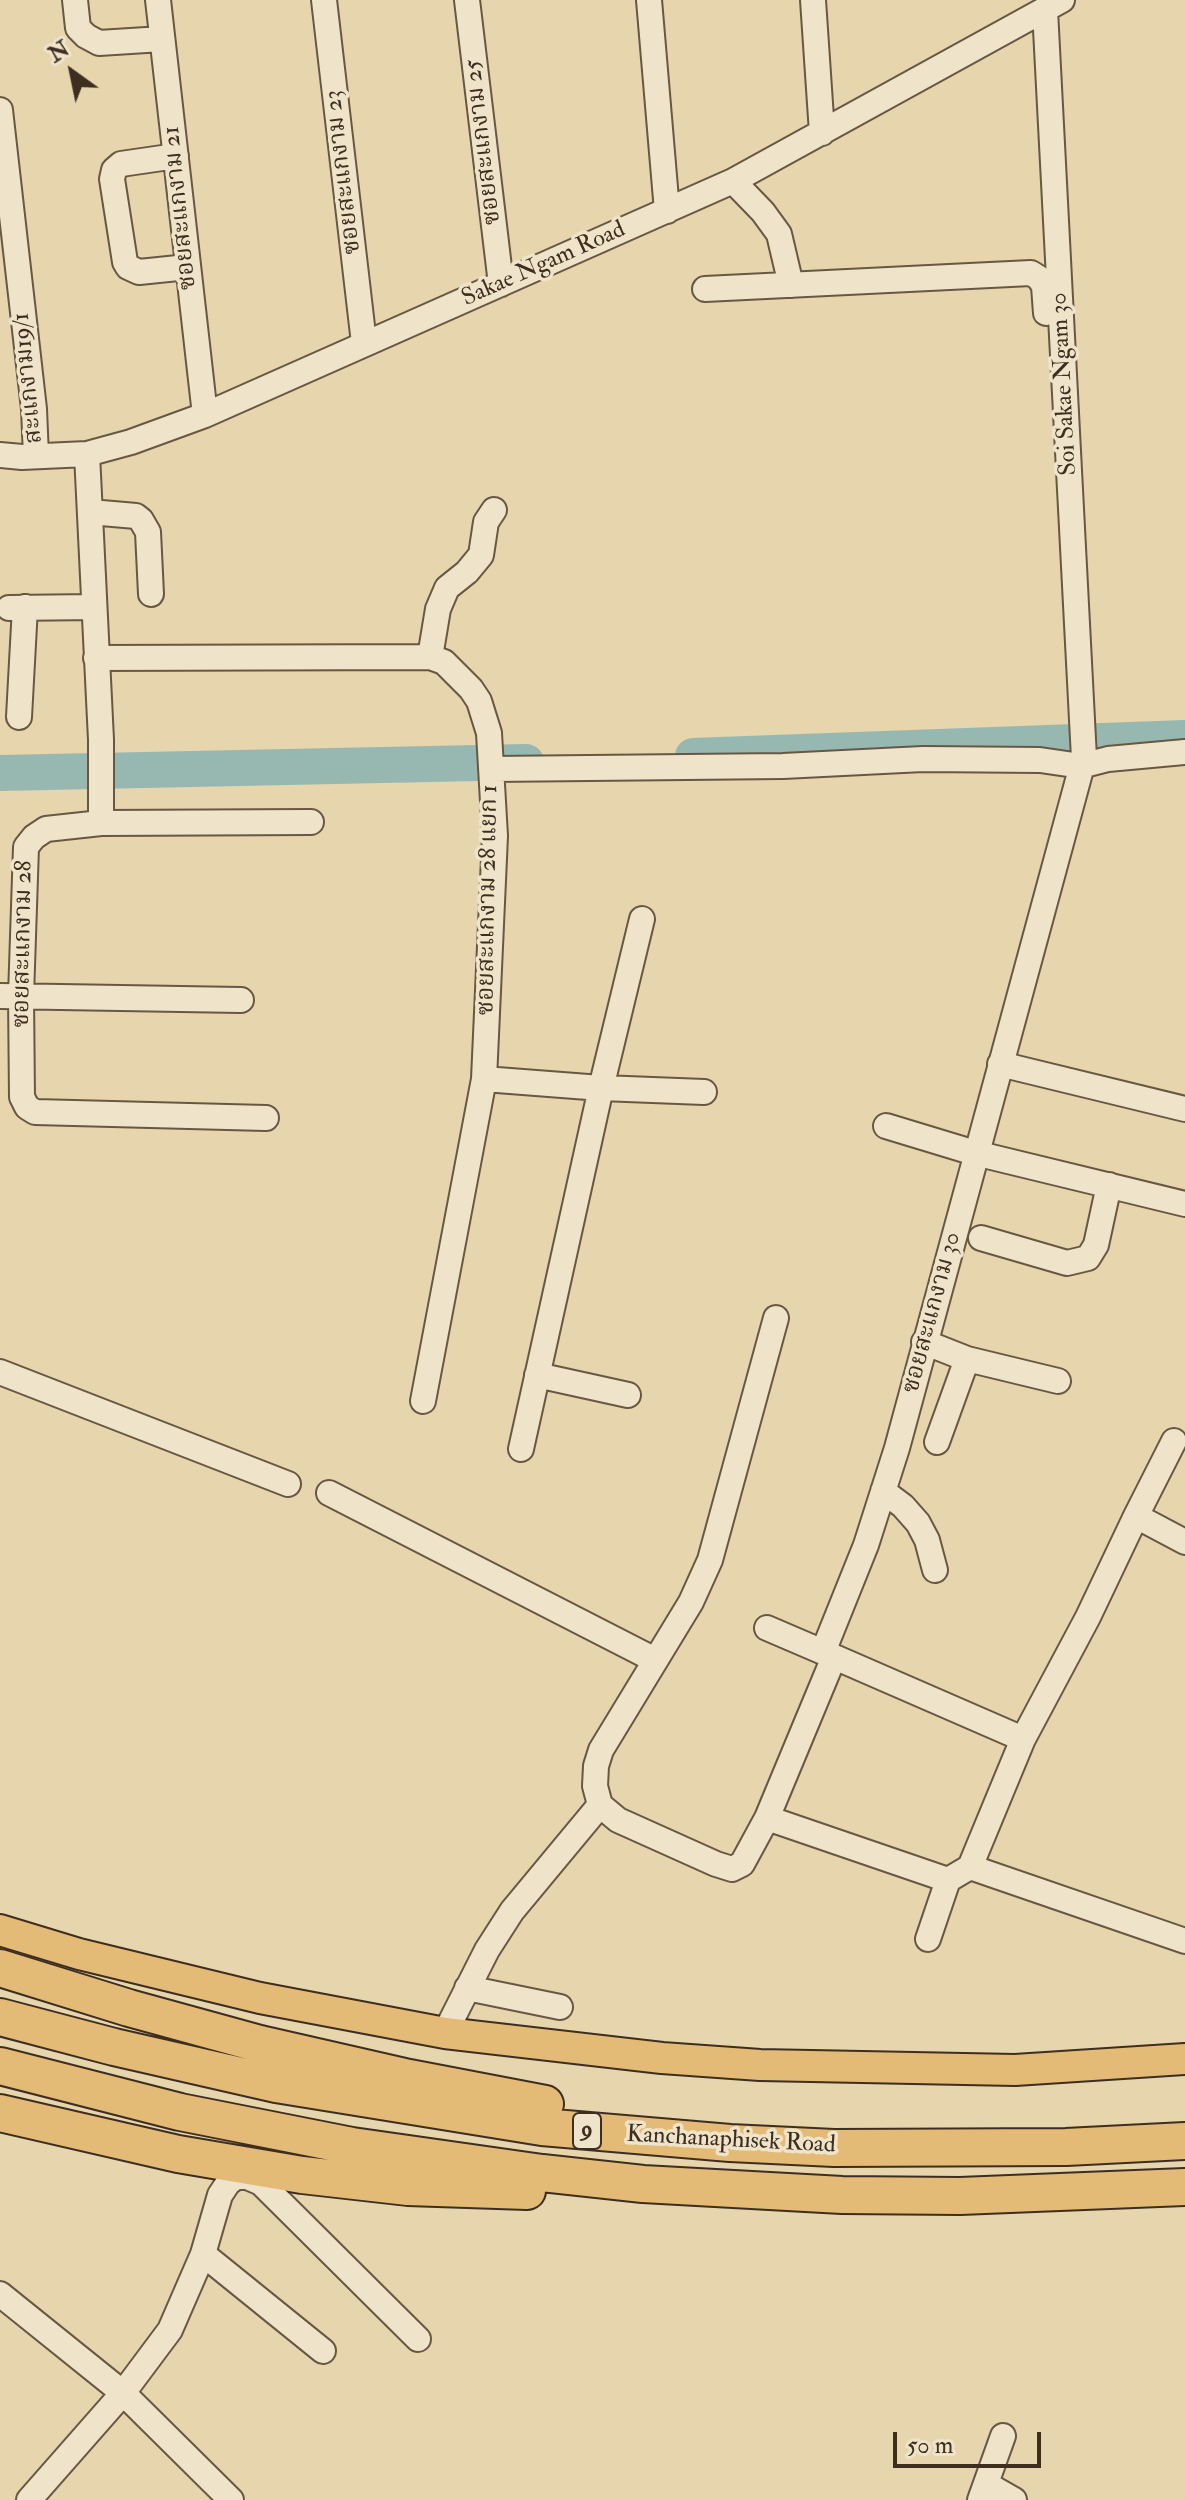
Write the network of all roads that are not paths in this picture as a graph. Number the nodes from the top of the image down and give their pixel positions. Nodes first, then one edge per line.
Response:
1 (75, 0) edge
2 (158, 0) edge
3 (324, 0) edge
4 (467, 0) edge
5 (649, 0) edge
6 (813, 0) edge
7 (1053, 5) edge
8 (162, 39) junction
9 (0, 110) edge
10 (822, 133) junction
11 (176, 156) junction
12 (733, 181) junction
13 (667, 211) junction
14 (0, 251) edge
15 (188, 267) junction
16 (501, 284) junction
17 (791, 285) junction
18 (705, 289) dead end
19 (364, 343) junction
20 (205, 415) junction
21 (87, 454) junction
22 (20, 456) edge
23 (1054, 460) dead end
24 (494, 510) dead end
25 (90, 512) junction
26 (151, 594) dead end
27 (94, 607) junction
28 (430, 657) junction
29 (96, 658) junction
30 (19, 717) dead end
31 (1185, 752) edge
32 (1082, 762) junction
33 (492, 766) junction
34 (311, 822) dead end
35 (101, 823) junction
36 (642, 919) dead end
37 (11, 996) edge
38 (241, 1000) dead end
39 (1000, 1064) junction
40 (484, 1079) junction
41 (601, 1088) junction
42 (704, 1092) dead end
43 (1184, 1106) edge
44 (266, 1118) dead end
45 (886, 1126) dead end
46 (975, 1153) junction
47 (1109, 1185) junction
48 (1185, 1204) edge
49 (981, 1238) dead end
50 (776, 1318) dead end
51 (924, 1342) junction
52 (967, 1359) junction
53 (0, 1372) edge
54 (537, 1375) junction
55 (1058, 1381) dead end
56 (628, 1395) dead end
57 (423, 1401) dead end
58 (1174, 1441) dead end
59 (937, 1442) dead end
60 (521, 1449) dead end
61 (288, 1484) dead end
62 (883, 1491) junction
63 (329, 1493) dead end
64 (1136, 1516) junction
65 (1185, 1542) edge
66 (935, 1570) dead end
67 (767, 1628) dead end
68 (829, 1654) junction
69 (655, 1660) junction
70 (1023, 1739) junction
71 (600, 1805) junction
72 (767, 1818) junction
73 (970, 1867) junction
74 (948, 1880) junction
75 (0, 1930) edge
76 (928, 1939) dead end
77 (1185, 1941) edge
78 (0, 1968) edge
79 (467, 1988) junction
80 (560, 2007) dead end
81 (0, 2017) edge
82 (445, 2033) junction
83 (1185, 2059) edge
84 (0, 2066) edge
85 (0, 2113) edge
86 (1185, 2141) edge
87 (834, 2148) junction
88 (1185, 2187) edge
89 (731, 2190) junction
90 (203, 2254) junction
91 (0, 2294) edge
92 (418, 2339) dead end
93 (323, 2351) dead end
94 (123, 2393) junction
95 (1003, 2436) dead end
96 (206, 2491) edge
97 (983, 2492) edge
98 (29, 2500) edge
99 (231, 2500) edge
100 (1014, 2500) edge

1 - 8 street
2 - 8 street, ซอยสะแกงาม 21
3 - 19 street, ซอยสะแกงาม 23
4 - 16 street, ซอยสะแกงาม 25
5 - 13 street
6 - 10 street
7 - 10 street, Sakae Ngam Road
7 - 32 street, Soi Sakae Ngam 30
8 - 11 street, ซอยสะแกงาม 21
9 - 22 street, สะแกงาม19/1
10 - 12 street, Sakae Ngam Road
11 - 15 street, ซอยสะแกงาม 21
11 - 15 street
12 - 13 street, Sakae Ngam Road
12 - 17 street
13 - 16 street, Sakae Ngam Road
14 - 22 street
15 - 20 street, ซอยสะแกงาม 21
16 - 19 street, Sakae Ngam Road
17 - 18 street
17 - 23 street
19 - 20 street, Sakae Ngam Road
20 - 21 street, Sakae Ngam Road
21 - 22 street, Sakae Ngam Road
21 - 25 street
24 - 28 street
25 - 26 street
25 - 27 street
27 - 29 street
27 - 30 street
28 - 29 street
28 - 33 street, ซอยสะแกงาม 28 แยก 1
29 - 35 street
31 - 32 street
32 - 33 street
32 - 39 street, ซอยสะแกงาม 30
33 - 40 street, ซอยสะแกงาม 28 แยก 1
34 - 35 street, ซอยสะแกงาม 28
35 - 37 street, ซอยสะแกงาม 28
36 - 41 street
37 - 38 street
37 - 44 street, ซอยสะแกงาม 28
39 - 43 street
39 - 46 street, ซอยสะแกงาม 30
40 - 41 street
40 - 57 street, ซอยสะแกงาม 28 แยก 1
41 - 42 street
41 - 54 street
45 - 46 street
46 - 47 street
46 - 51 street, ซอยสะแกงาม 30
47 - 48 street
47 - 49 street
50 - 69 street
51 - 52 street
51 - 62 street, ซอยสะแกงาม 30
52 - 55 street
52 - 59 street
53 - 61 street
54 - 56 street
54 - 60 street
58 - 64 street
62 - 66 street
62 - 68 street, ซอยสะแกงาม 30
63 - 69 street
64 - 65 street
64 - 70 street
67 - 68 street
68 - 70 street
68 - 72 street, ซอยสะแกงาม 30
69 - 71 street
70 - 73 street
71 - 72 street, ซอยสะแกงาม 30
71 - 79 street
72 - 74 street
73 - 74 street
73 - 77 street
74 - 76 street
75 - 82 main road
78 - 87 highway
79 - 80 street
79 - 82 street
81 - 87 highway, Kanchanaphisek Road / 9
82 - 83 main road
84 - 89 highway, Kanchanaphisek Road / 9
85 - 89 highway
86 - 87 highway, Kanchanaphisek Road / 9
88 - 89 highway, Kanchanaphisek Road / 9
90 - 92 street
90 - 93 street
90 - 94 street
91 - 94 street
94 - 96 street
94 - 98 street
95 - 97 street
96 - 99 street
97 - 100 street

